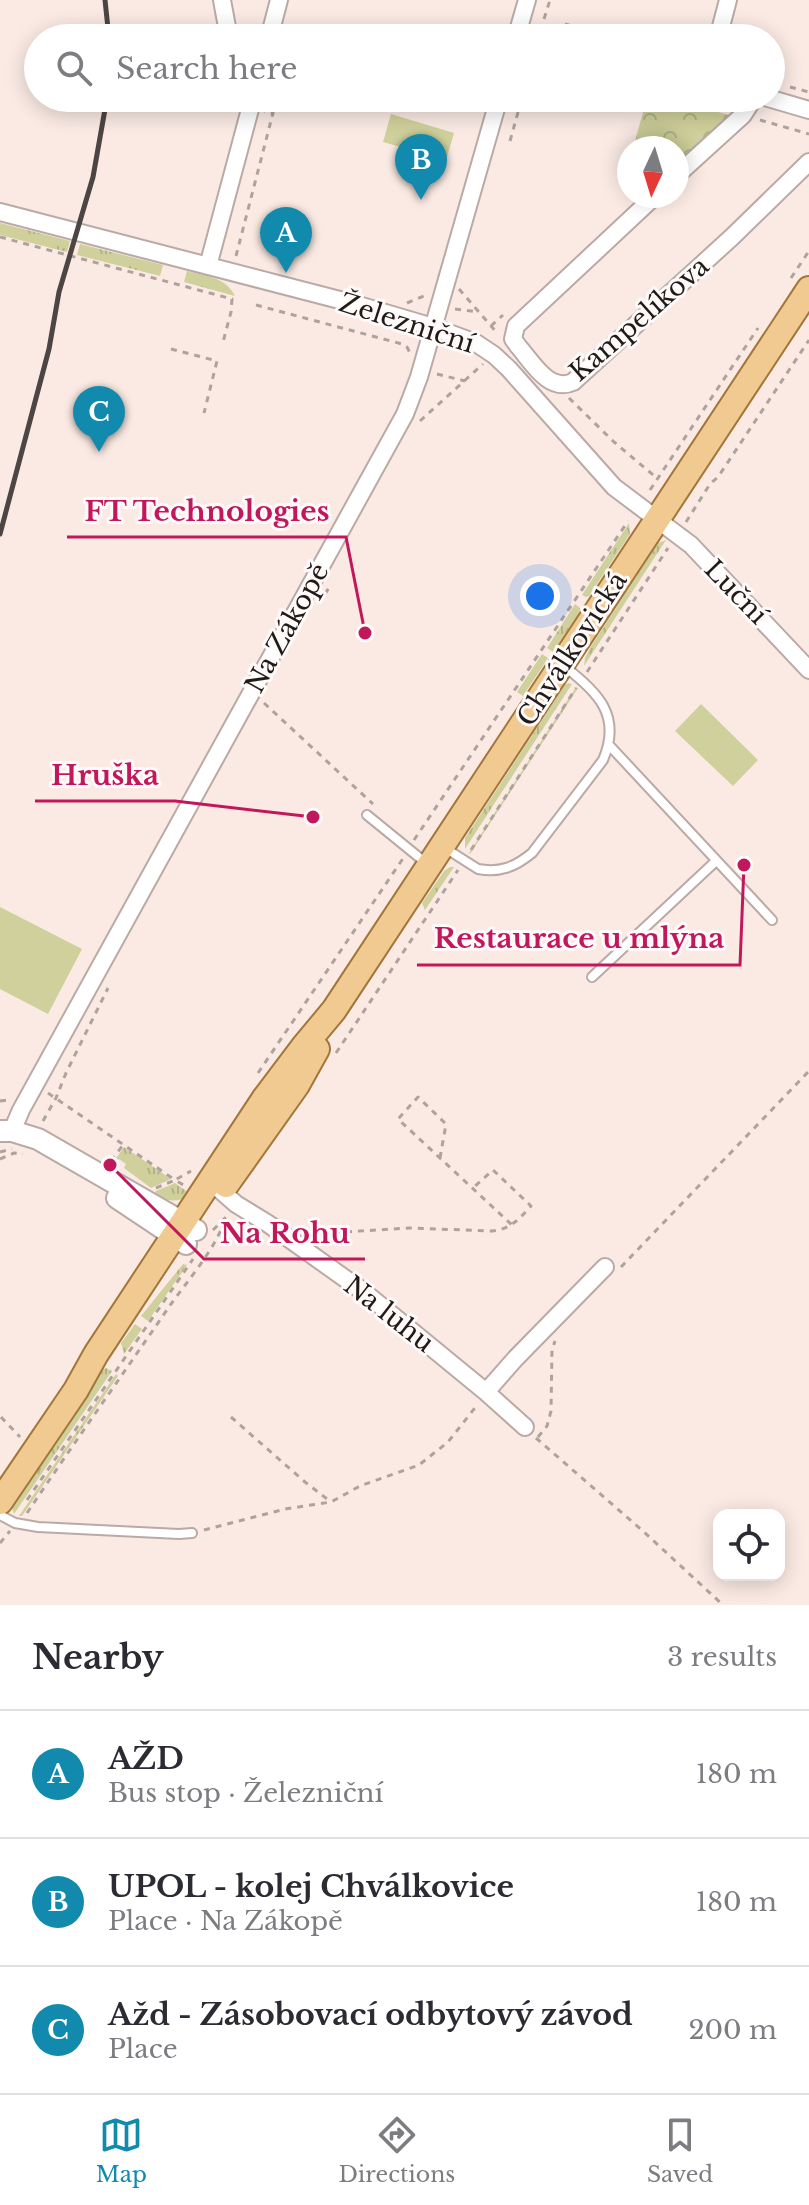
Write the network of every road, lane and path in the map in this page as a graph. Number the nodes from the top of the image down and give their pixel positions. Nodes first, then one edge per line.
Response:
1 (222, 0) edge
2 (279, 0) edge
3 (527, 0) edge
4 (550, 0) edge
5 (728, 0) edge
6 (226, 24) edge
7 (273, 24) edge
8 (520, 24) edge
9 (550, 24) edge
10 (722, 24) edge
11 (785, 103) edge
12 (809, 110) edge
13 (253, 112) edge
14 (271, 112) edge
15 (495, 112) edge
16 (518, 112) edge
17 (745, 112) edge
18 (756, 119) dead end
19 (809, 134) edge
20 (510, 141) dead end
21 (809, 162) edge
22 (689, 164) edge
23 (642, 208) edge
24 (0, 212) edge
25 (0, 237) edge
26 (809, 251) edge
27 (236, 257) dead end
28 (208, 266) junction
29 (454, 284) dead end
30 (784, 289) dead end
31 (809, 289) edge
32 (256, 305) dead end
33 (433, 327) junction
34 (759, 327) dead end
35 (499, 335) dead end
36 (809, 340) edge
37 (223, 342) dead end
38 (171, 349) dead end
39 (412, 360) dead end
40 (485, 362) dead end
41 (430, 373) dead end
42 (465, 381) junction
43 (567, 396) dead end
44 (204, 413) dead end
45 (413, 428) dead end
46 (658, 479) junction
47 (650, 490) dead end
48 (657, 519) junction
49 (628, 521) dead end
50 (683, 527) dead end
51 (672, 542) dead end
52 (562, 664) junction
53 (809, 670) edge
54 (586, 673) dead end
55 (576, 687) dead end
56 (251, 694) junction
57 (609, 745) junction
58 (379, 809) dead end
59 (367, 815) dead end
60 (409, 849) junction
61 (469, 853) dead end
62 (436, 856) junction
63 (716, 861) junction
64 (459, 868) dead end
65 (772, 920) dead end
66 (592, 977) dead end
67 (331, 1059) dead end
68 (809, 1071) edge
69 (253, 1079) dead end
70 (36, 1085) junction
71 (6, 1131) edge
72 (27, 1155) dead end
73 (440, 1158) junction
74 (0, 1159) edge
75 (175, 1180) junction
76 (206, 1183) junction
77 (473, 1188) junction
78 (152, 1190) dead end
79 (512, 1225) junction
80 (191, 1237) junction
81 (292, 1243) junction
82 (611, 1269) joint
83 (557, 1335) dead end
84 (486, 1392) junction
85 (1, 1417) edge
86 (231, 1417) dead end
87 (531, 1433) junction
88 (23, 1439) dead end
89 (0, 1502) edge
90 (331, 1502) junction
91 (25, 1503) dead end
92 (0, 1515) edge
93 (25, 1517) dead end
94 (192, 1533) joint
95 (723, 1605) edge

1 - 6 street
2 - 7 street
3 - 8 street
4 - 9 path
5 - 10 street
11 - 12 street
13 - 28 street
14 - 27 path
15 - 33 street, Na Zákopě
16 - 20 path
17 - 22 street
18 - 19 path
21 - 23 street, Kampelíkova
24 - 28 street, Železniční
25 - 37 path
26 - 30 path
28 - 33 street, Železniční
29 - 35 path
31 - 48 main road, Chválkovická
32 - 39 path
33 - 48 street, Železniční
33 - 56 street, Na Zákopě
34 - 46 path
36 - 50 path
38 - 44 path
40 - 42 path
41 - 42 path
42 - 45 path
43 - 46 path
46 - 47 path
48 - 52 main road, Chválkovická
48 - 53 street, Luční
49 - 60 path
51 - 54 path
52 - 57 lane
52 - 62 main road, Chválkovická
55 - 61 path
56 - 58 path
56 - 70 street, Na Zákopě
57 - 62 lane
57 - 63 lane
59 - 60 lane
60 - 62 lane
60 - 69 path
62 - 76 main road, Chválkovická
63 - 65 lane
63 - 66 lane
64 - 67 path
68 - 82 path
70 - 71 street, Na Zákopě
70 - 75 path
71 - 80 street
72 - 74 path
73 - 73 path
73 - 77 path
75 - 76 path
75 - 76 path
75 - 78 path
76 - 80 main road, Chválkovická
76 - 81 street, Na luhu
77 - 79 path
77 - 79 path
79 - 81 path
80 - 89 main road, Chválkovická
80 - 91 path
80 - 93 path
81 - 84 street, Na luhu
82 - 84 street
83 - 87 path
84 - 87 street, Na luhu
84 - 90 path
85 - 88 path
86 - 90 path
87 - 95 path
90 - 94 path
92 - 94 lane

